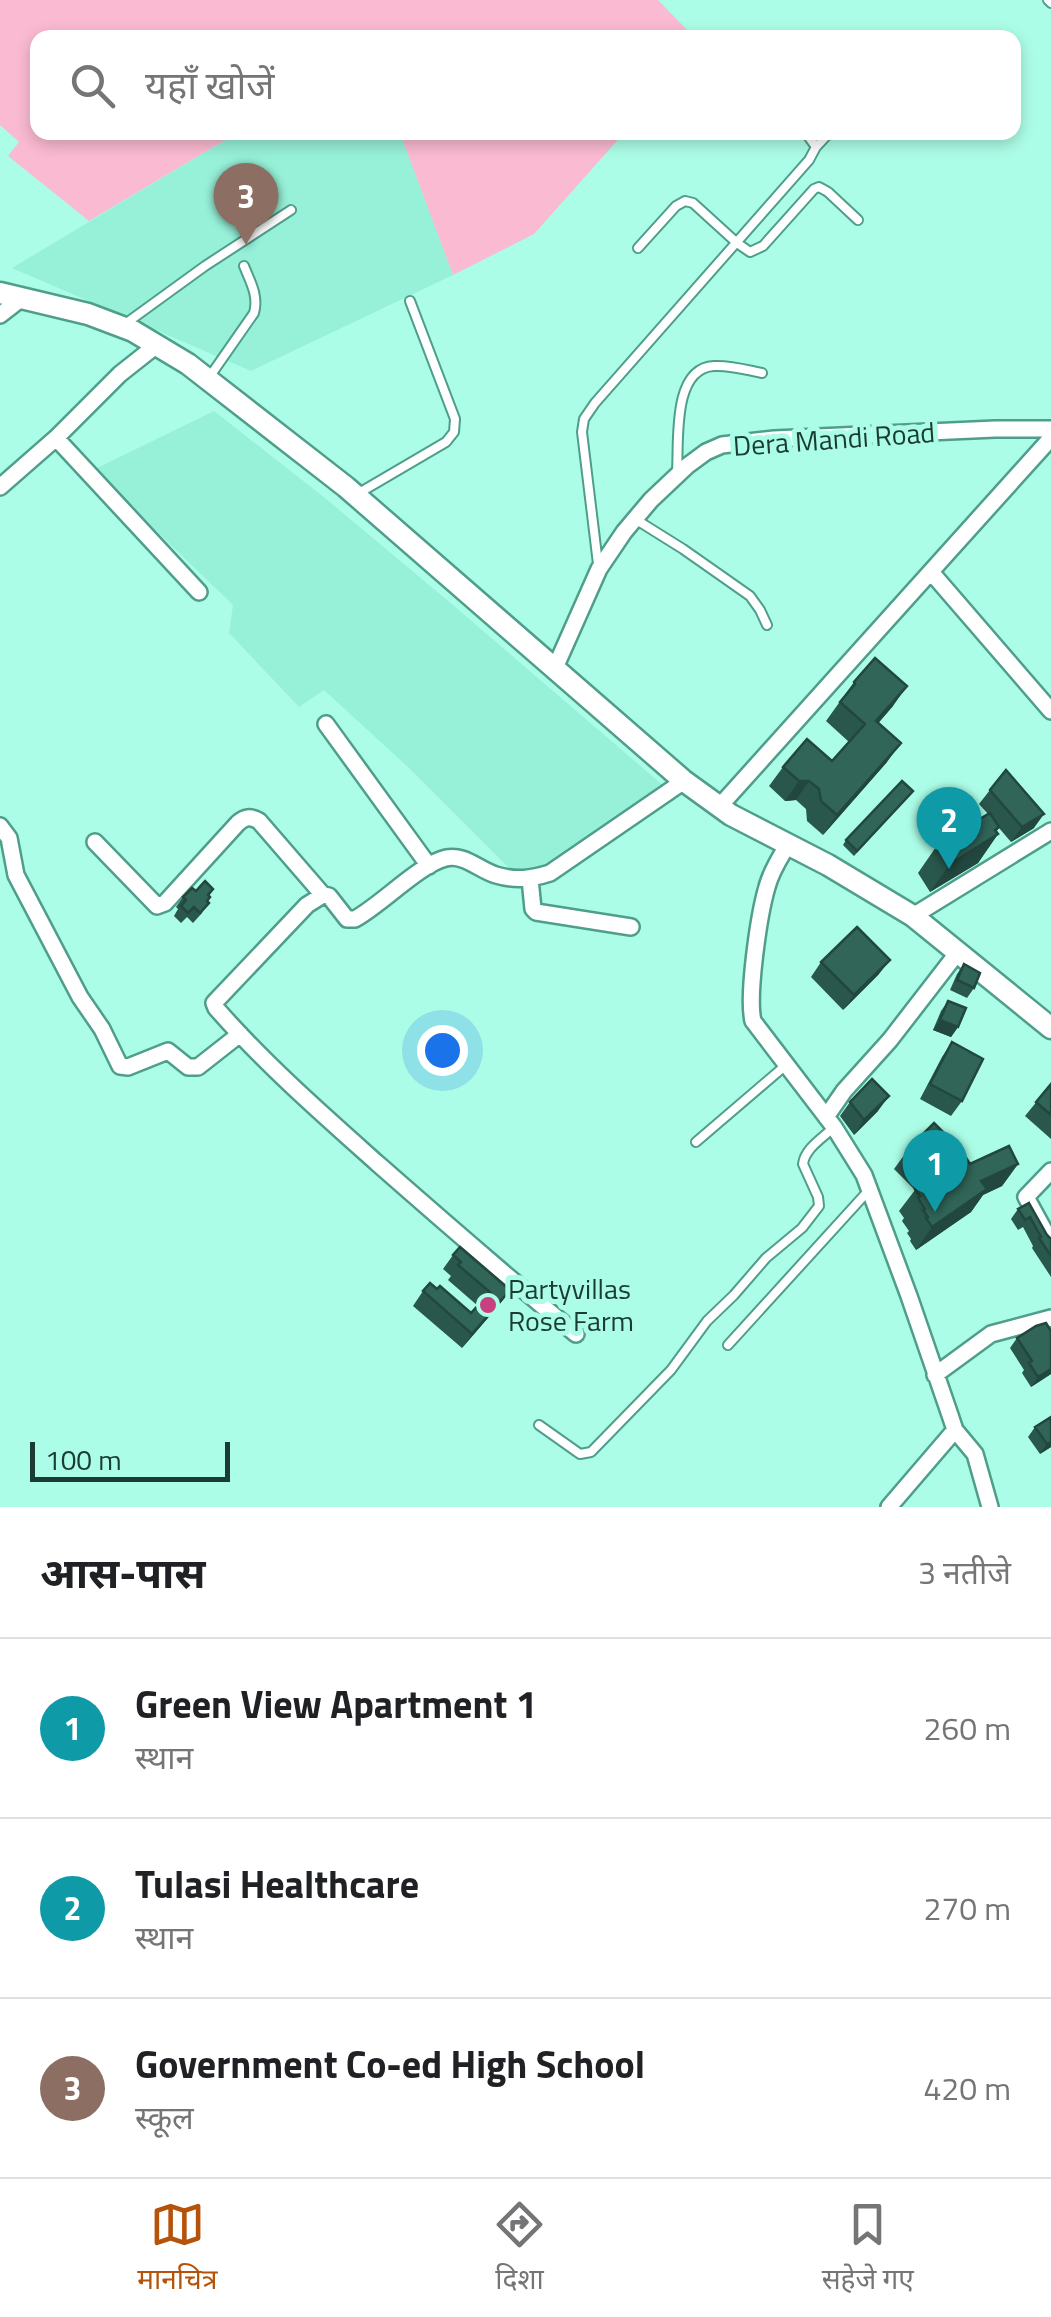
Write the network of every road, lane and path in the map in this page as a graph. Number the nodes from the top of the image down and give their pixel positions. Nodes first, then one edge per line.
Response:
1 (811, 140) edge
2 (823, 140) edge
3 (816, 147) junction
4 (291, 210) dead end
5 (858, 220) dead end
6 (737, 243) junction
7 (638, 248) dead end
8 (244, 266) dead end
9 (0, 293) edge
10 (22, 298) junction
11 (410, 301) dead end
12 (0, 315) edge
13 (121, 327) junction
14 (158, 344) junction
15 (762, 373) dead end
16 (208, 380) junction
17 (1051, 429) edge
18 (56, 438) junction
19 (1051, 438) edge
20 (677, 475) junction
21 (0, 487) edge
22 (355, 495) junction
23 (635, 520) junction
24 (599, 568) junction
25 (930, 572) junction
26 (199, 592) dead end
27 (767, 626) dead end
28 (554, 668) junction
29 (1051, 711) edge
30 (326, 724) dead end
31 (684, 781) junction
32 (719, 807) junction
33 (0, 826) edge
34 (1051, 832) edge
35 (94, 842) dead end
36 (788, 844) junction
37 (429, 866) junction
38 (530, 879) junction
39 (323, 894) junction
40 (912, 916) junction
41 (631, 926) dead end
42 (958, 952) junction
43 (1051, 1028) edge
44 (240, 1034) junction
45 (786, 1066) junction
46 (830, 1122) junction
47 (696, 1142) dead end
48 (1051, 1172) edge
49 (871, 1188) junction
50 (1049, 1239) edge
51 (1049, 1324) edge
52 (576, 1334) dead end
53 (728, 1345) dead end
54 (935, 1375) junction
55 (539, 1425) dead end
56 (956, 1430) junction
57 (991, 1502) edge
58 (890, 1507) edge

1 - 3 lane
2 - 3 lane
3 - 6 lane
4 - 13 lane
5 - 6 lane
6 - 7 lane
6 - 24 lane
8 - 16 lane
9 - 10 street
10 - 12 street
10 - 13 street
11 - 22 lane
13 - 14 street
14 - 16 street
14 - 18 street
15 - 20 lane
16 - 22 street
17 - 20 street, Dera Mandi Road
18 - 21 street
18 - 26 street
19 - 25 street
20 - 23 street, Dera Mandi Road
22 - 28 street
23 - 24 street, Dera Mandi Road
23 - 27 lane
24 - 28 street, Dera Mandi Road
25 - 29 street
25 - 32 street
28 - 31 street
30 - 37 street
31 - 32 street
31 - 38 street
32 - 36 street
33 - 44 street
34 - 40 street
35 - 39 street
36 - 40 street
36 - 45 street
37 - 38 street
37 - 39 street
38 - 41 street
39 - 44 street
40 - 42 street
42 - 43 street
42 - 46 street
44 - 52 street
45 - 46 street
45 - 47 lane
46 - 49 street
46 - 55 lane
48 - 50 street
49 - 53 lane
49 - 54 street
51 - 54 street
54 - 56 street
56 - 57 street
56 - 58 street

